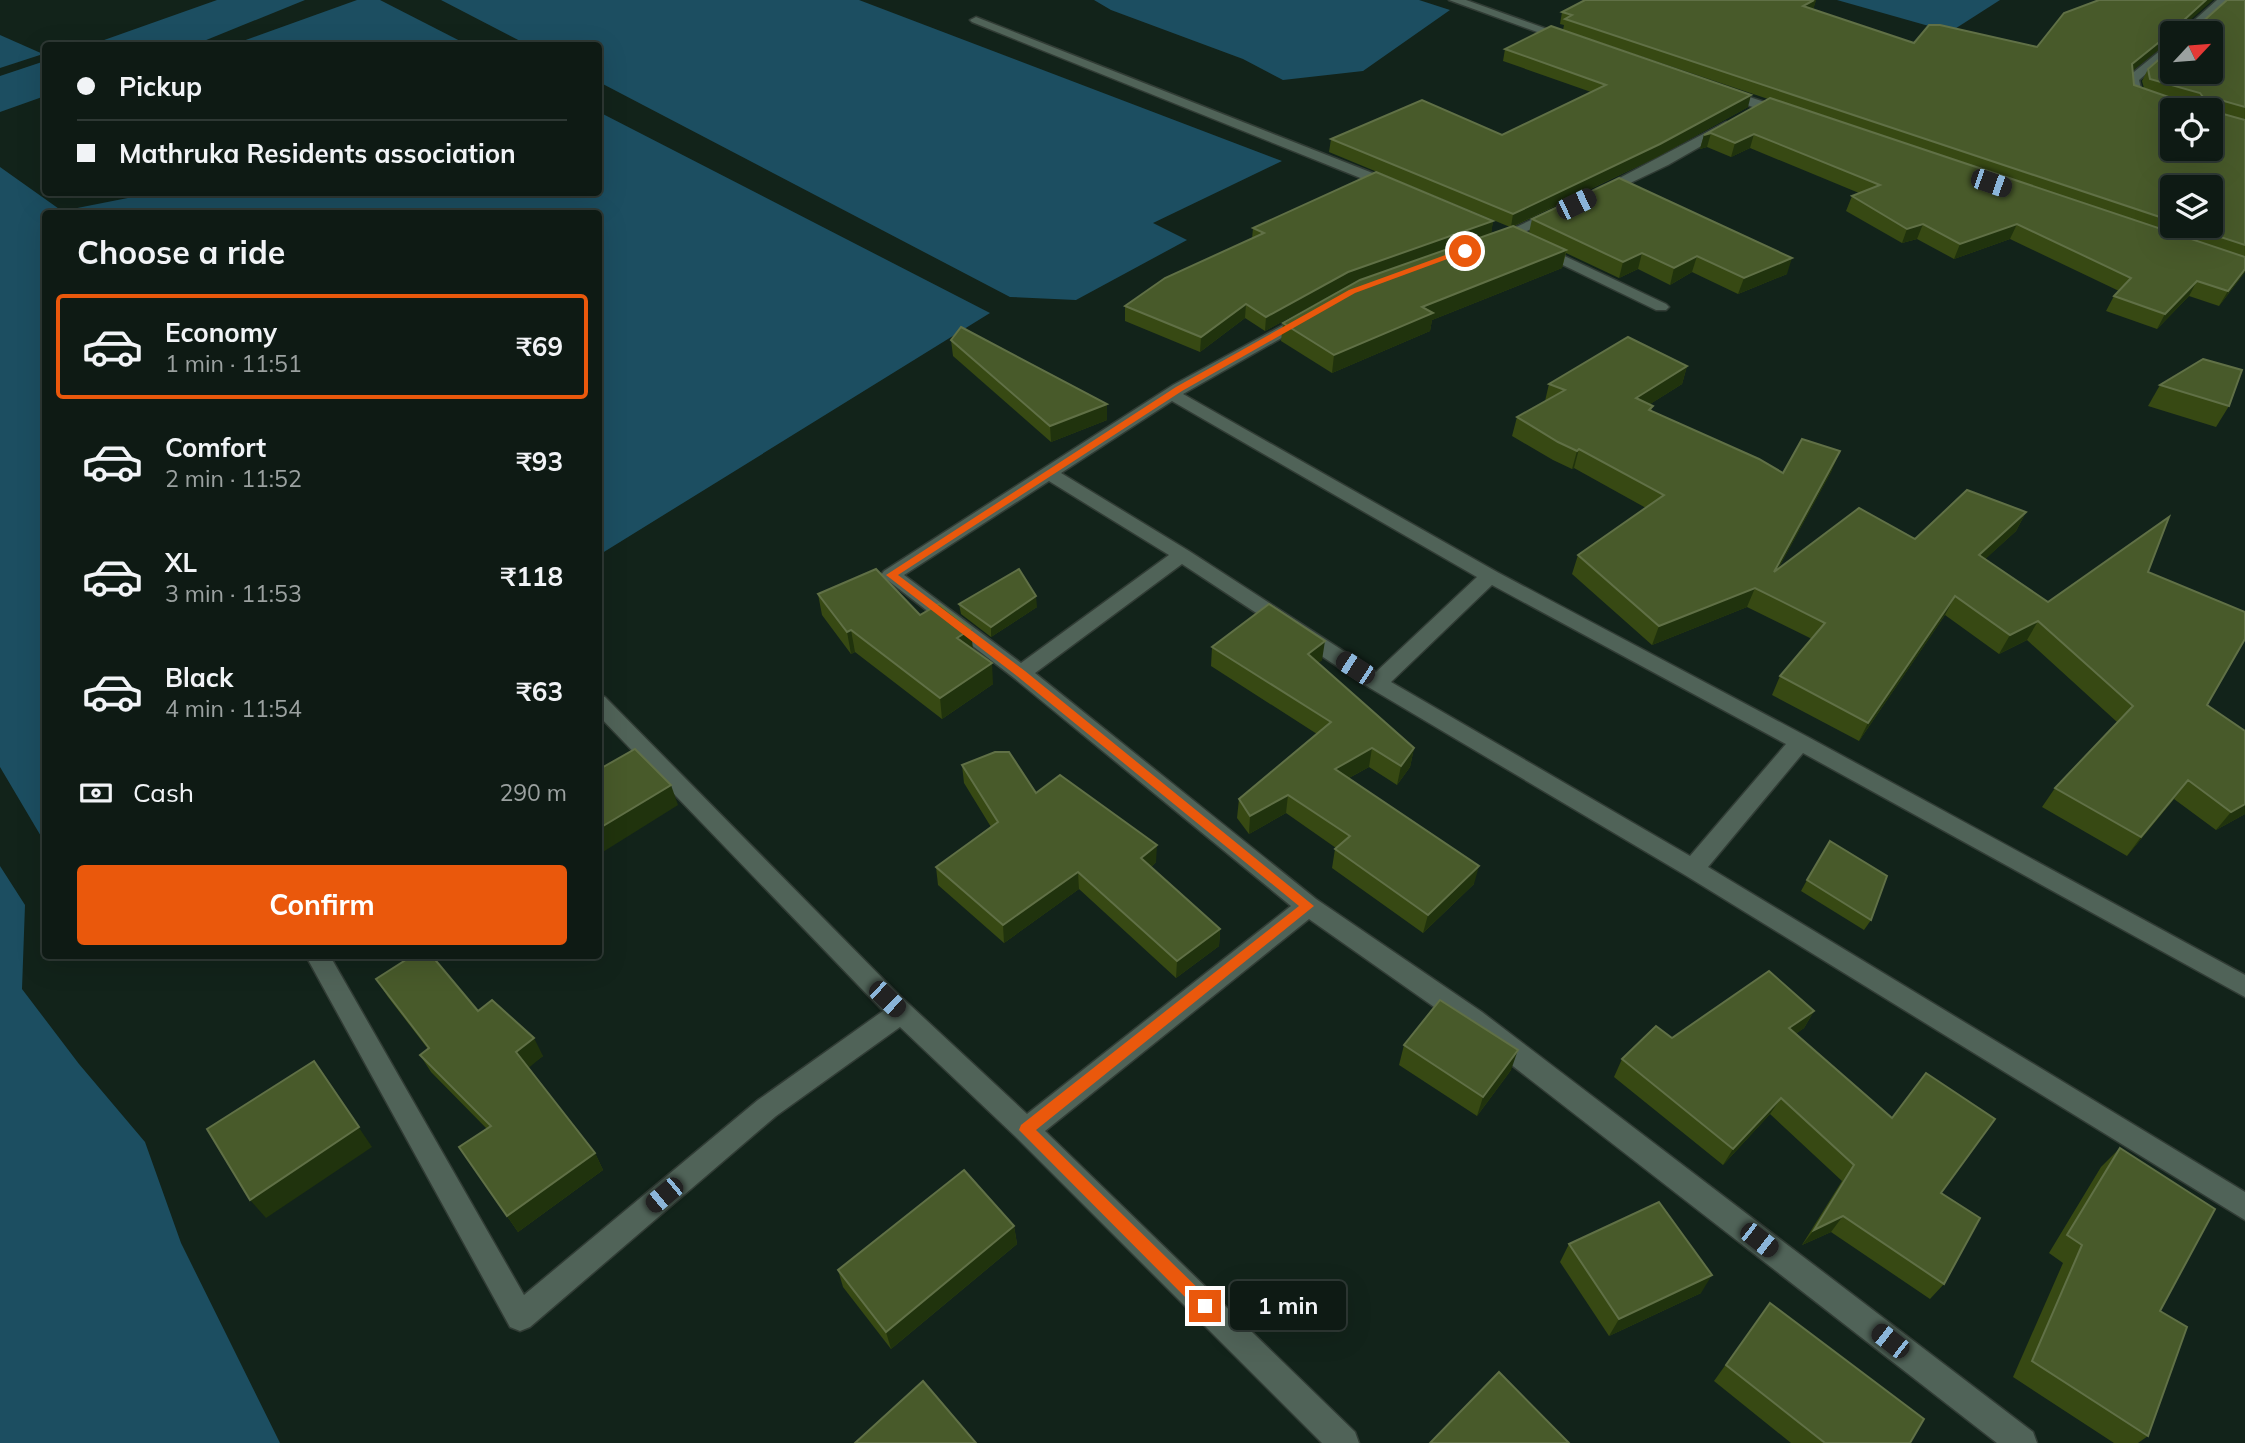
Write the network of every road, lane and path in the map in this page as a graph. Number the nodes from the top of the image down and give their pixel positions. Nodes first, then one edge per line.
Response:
1 (2224, 0) edge
2 (1459, 1) edge
3 (976, 20) dead end
4 (2200, 21) edge
5 (1585, 44) edge
6 (2160, 55) edge
7 (1712, 88) edge
8 (2160, 102) edge
9 (1762, 106) junction
10 (1801, 119) edge
11 (1412, 194) edge
12 (1486, 225) edge
13 (1511, 235) junction
14 (1474, 248) edge
15 (1330, 304) edge
16 (1661, 307) dead end
17 (1171, 394) junction
18 (1049, 473) junction
19 (1182, 555) junction
20 (1490, 576) junction
21 (1021, 673) junction
22 (1377, 682) junction
23 (602, 706) edge
24 (1800, 742) junction
25 (1693, 869) junction
26 (1308, 906) junction
27 (320, 959) edge
28 (2245, 987) edge
29 (901, 1012) junction
30 (1026, 1130) junction
31 (2245, 1207) edge
32 (1344, 1443) edge
33 (2022, 1443) edge

1 - 4 street
2 - 5 street
3 - 11 street
6 - 8 street
7 - 9 street
9 - 10 street
9 - 13 street
12 - 13 street
13 - 14 street
13 - 16 street
15 - 17 street
17 - 18 street
17 - 20 street
18 - 19 street
18 - 21 street
19 - 21 street
19 - 22 street
20 - 22 street
20 - 24 street
21 - 26 street
22 - 25 street
23 - 29 street
24 - 25 street
24 - 28 street
25 - 31 street
26 - 30 street
26 - 33 street
27 - 29 street
29 - 30 street
30 - 32 street

